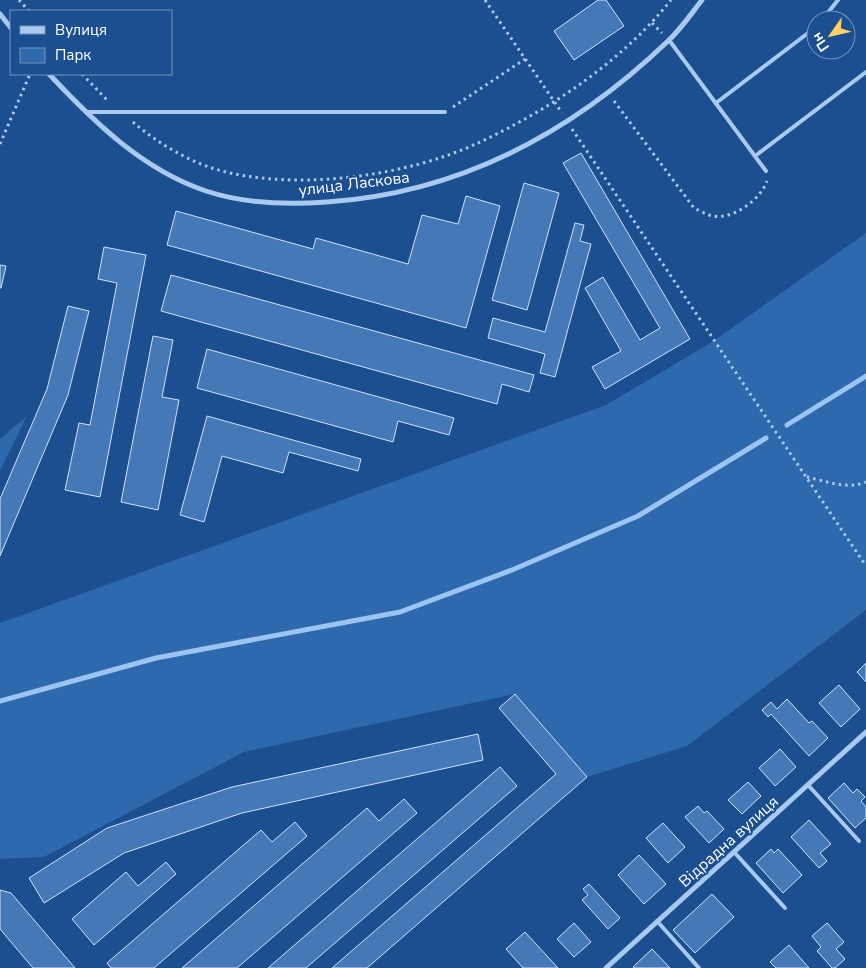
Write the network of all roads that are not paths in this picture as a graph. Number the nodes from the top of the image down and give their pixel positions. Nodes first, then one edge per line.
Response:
1 (702, 0) edge
2 (838, 0) edge
3 (830, 10) edge
4 (0, 14) edge
5 (10, 27) edge
6 (806, 36) edge
7 (669, 40) junction
8 (866, 72) edge
9 (50, 75) edge
10 (716, 103) junction
11 (85, 112) junction
12 (445, 112) road end
13 (755, 156) junction
14 (766, 170) road end
15 (866, 732) edge
16 (808, 785) junction
17 (859, 841) dead end
18 (734, 852) junction
19 (785, 908) dead end
20 (657, 922) junction
21 (606, 968) edge
22 (700, 968) edge

1 - 7 street, улица Ласкова
2 - 3 lane
4 - 5 street
6 - 10 lane
7 - 10 lane
7 - 11 street, улица Ласкова
8 - 13 lane
9 - 11 street, улица Ласкова
10 - 13 lane
11 - 12 lane
13 - 14 lane
15 - 16 street, Відрадна вулиця
16 - 17 lane
16 - 18 street, Відрадна вулиця
18 - 19 lane
18 - 20 street, Відрадна вулиця
20 - 21 street, Відрадна вулиця
20 - 22 lane

